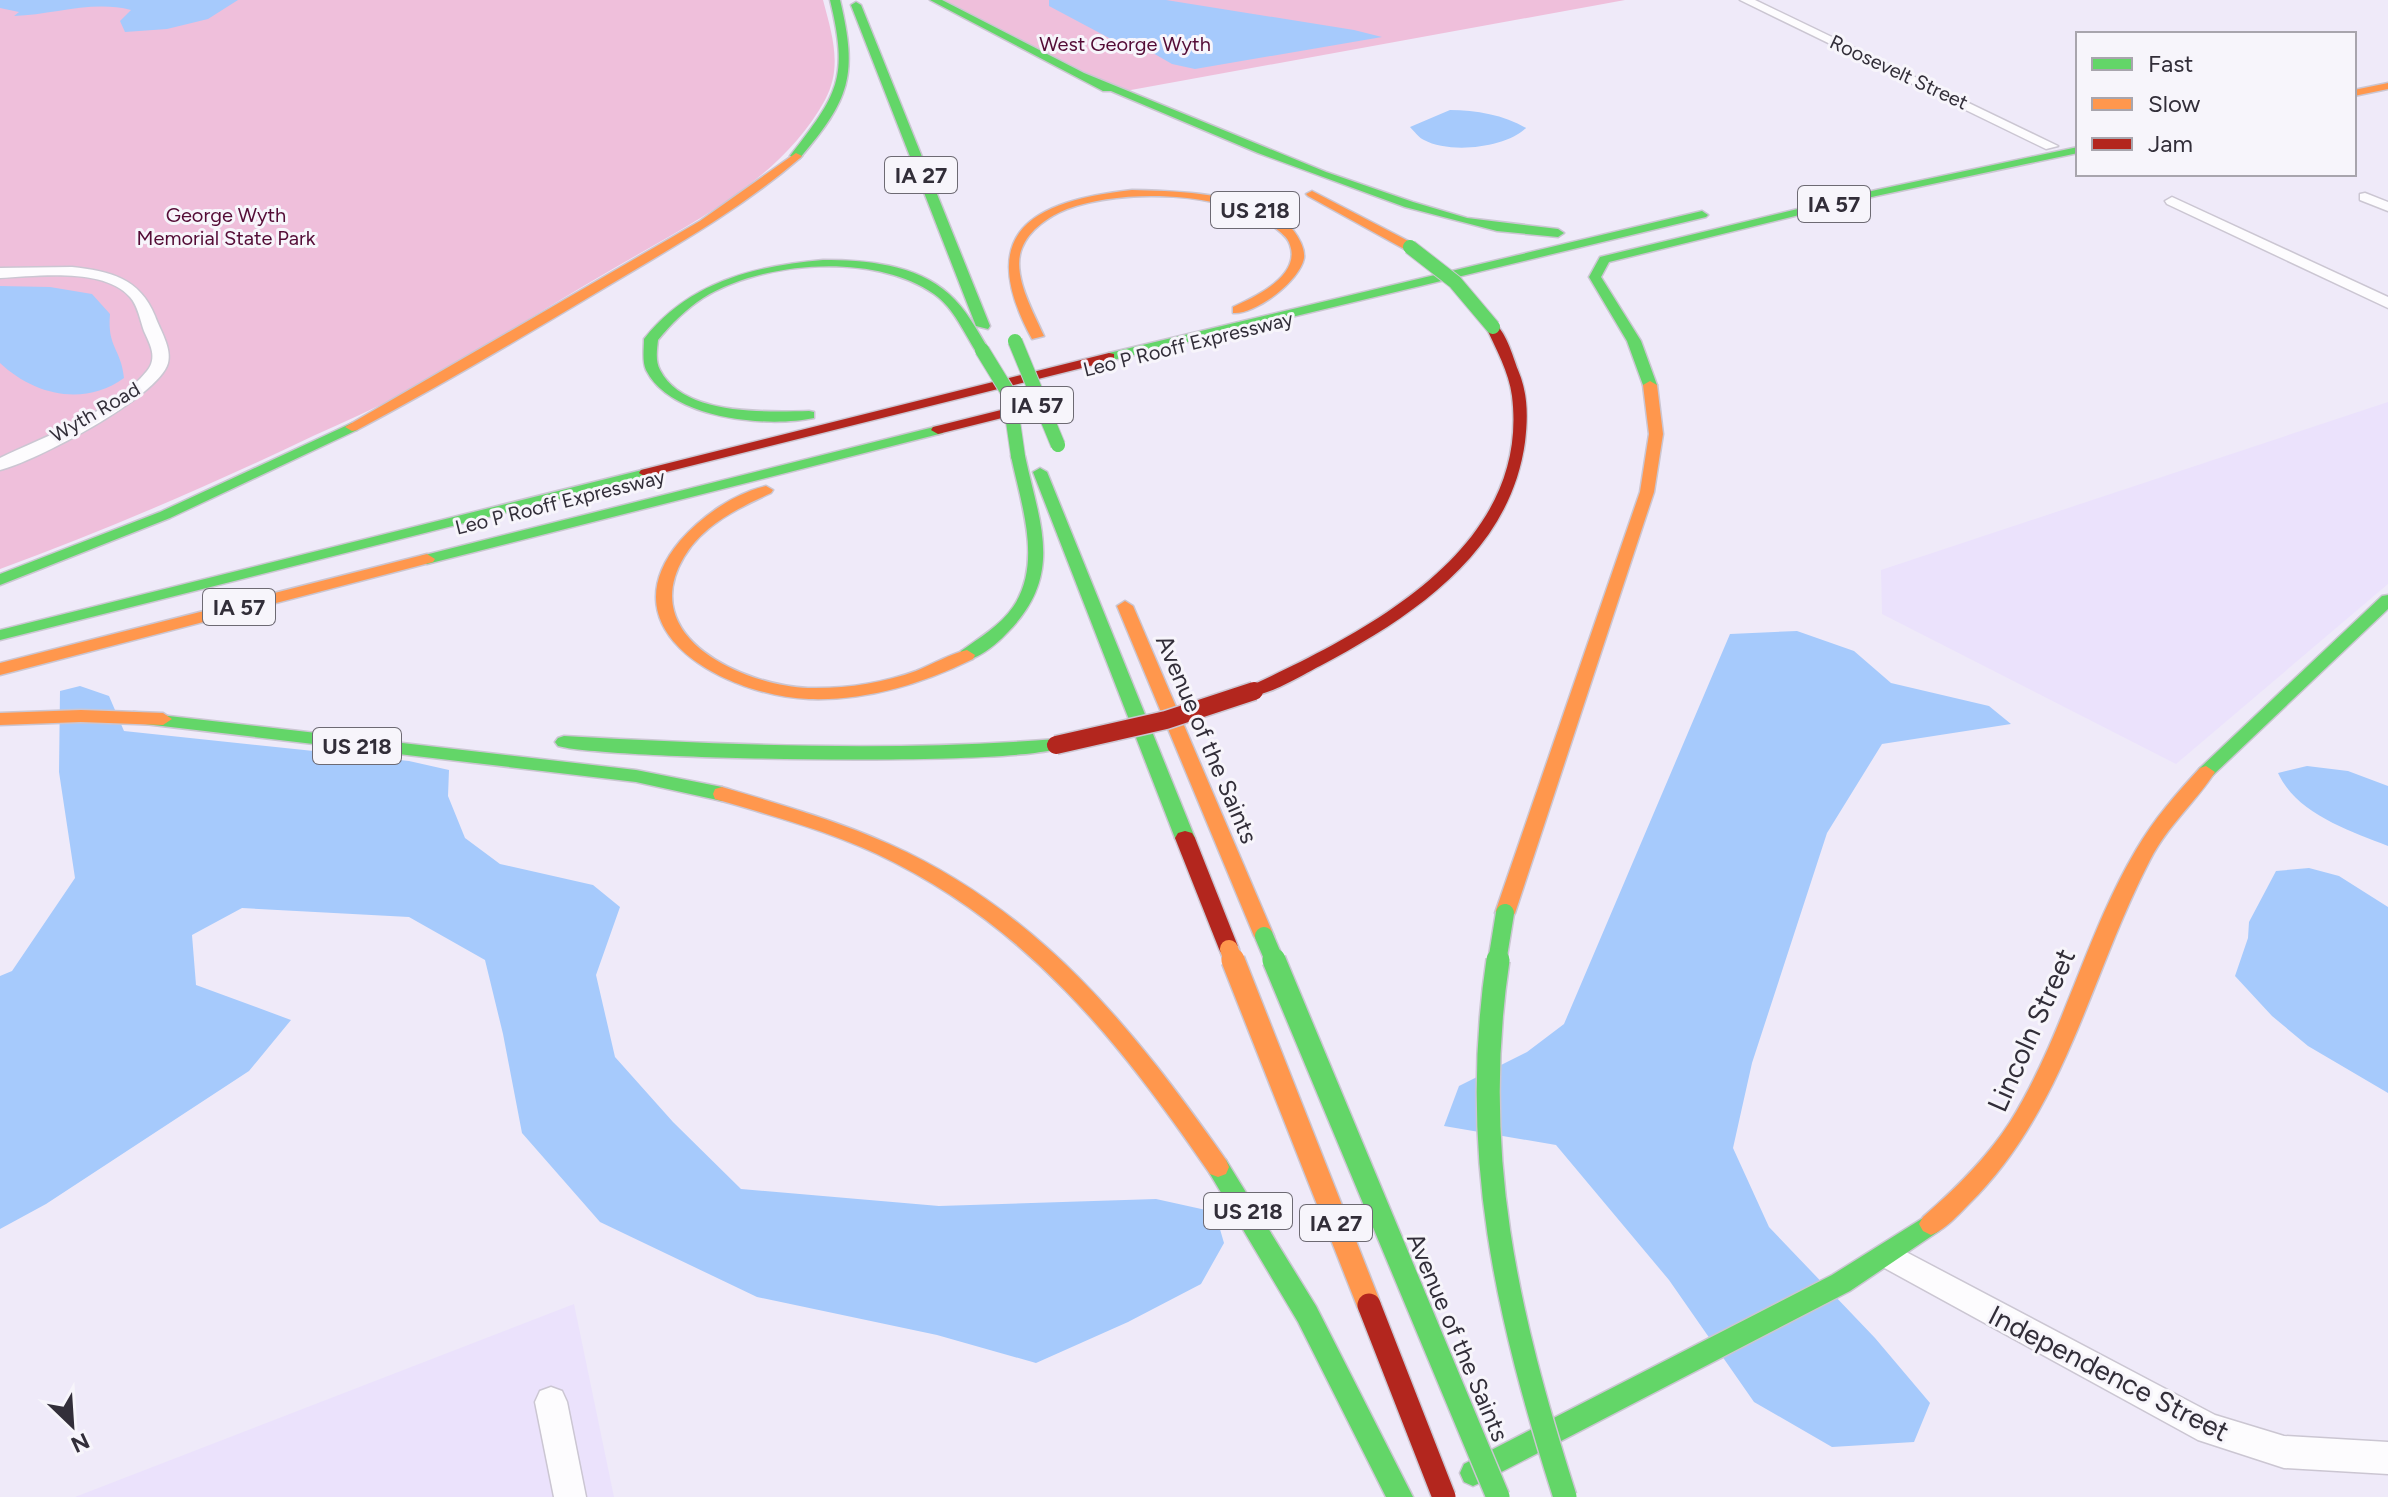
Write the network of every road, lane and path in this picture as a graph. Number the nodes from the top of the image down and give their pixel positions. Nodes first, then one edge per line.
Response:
1 (835, 0) edge
2 (854, 0) edge
3 (871, 0) edge
4 (935, 0) edge
5 (1746, 0) edge
6 (1085, 76) junction
7 (2388, 78) edge
8 (2356, 84) edge
9 (2388, 86) edge
10 (2356, 93) edge
11 (926, 131) dead end
12 (2068, 147) edge
13 (2365, 197) dead end
14 (2172, 201) dead end
15 (1746, 206) dead end
16 (2388, 207) edge
17 (1604, 260) junction
18 (1575, 267) dead end
19 (0, 273) edge
20 (1488, 289) dead end
21 (1444, 300) dead end
22 (2388, 303) edge
23 (1012, 334) dead end
24 (987, 349) junction
25 (1050, 371) junction
26 (1067, 397) dead end
27 (976, 421) junction
28 (1025, 454) junction
29 (0, 465) edge
30 (7, 577) edge
31 (1117, 588) dead end
32 (2388, 600) edge
33 (4, 634) edge
34 (5, 668) edge
35 (134, 718) junction
36 (0, 719) edge
37 (437, 735) dead end
38 (549, 741) dead end
39 (1889, 1256) junction
40 (551, 1402) dead end
41 (2388, 1458) edge
42 (570, 1497) edge
43 (1400, 1497) edge
44 (1423, 1497) edge
45 (1444, 1497) edge
46 (1498, 1497) edge
47 (1565, 1497) edge

1 - 30 main road
2 - 24 main road, IA 27
3 - 11 main road, IA 27
4 - 6 main road
5 - 12 street, Roosevelt Street
6 - 25 main road, Leo P Rooff Expressway / IA 57
6 - 38 main road, bridge
7 - 8 main road
9 - 10 main road
12 - 15 main road, IA 57
12 - 17 main road, IA 57
13 - 16 street
14 - 22 street
17 - 18 main road, IA 57
17 - 47 main road, bridge
19 - 29 street, Wyth Road
20 - 21 main road
23 - 25 main road, US 218, bridge
24 - 25 main road
24 - 28 main road, IA 27, bridge
25 - 33 main road, Leo P Rooff Expressway / US 218
26 - 27 main road, Leo P Rooff Expressway / IA 57
27 - 28 main road
27 - 34 main road, Leo P Rooff Expressway / IA 57
28 - 45 main road, IA 27, bridge
31 - 46 main road, Avenue of the Saints, bridge
32 - 39 main road, Lincoln Street
35 - 36 main road, US 218
35 - 37 main road
35 - 43 main road, US 218
39 - 41 street, Independence Street
39 - 44 main road, Lincoln Street
40 - 42 street

